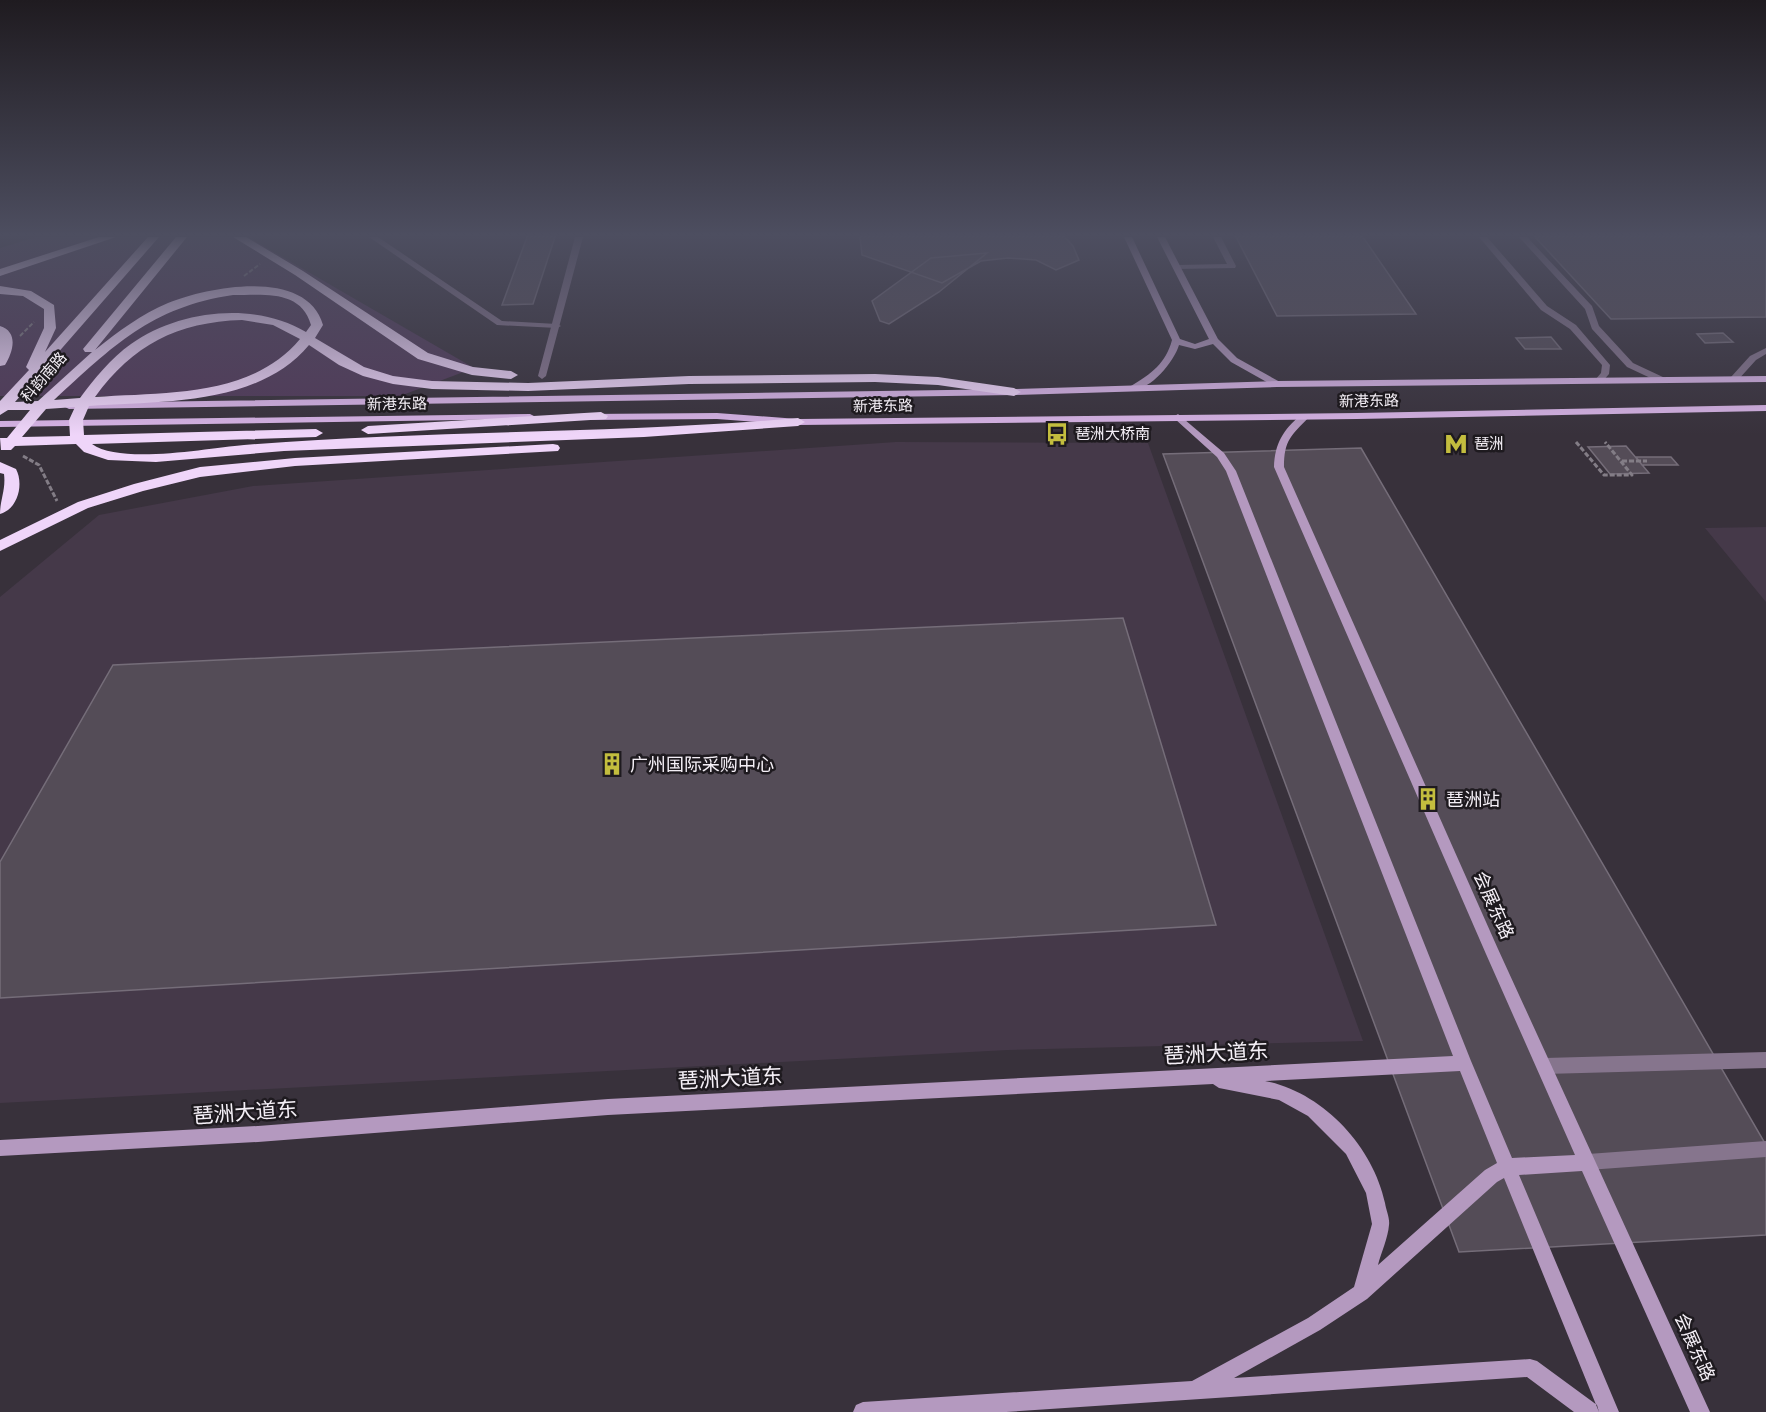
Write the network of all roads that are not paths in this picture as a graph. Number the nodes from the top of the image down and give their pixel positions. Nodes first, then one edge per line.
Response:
1 (44, 303) edge
2 (93, 303) edge
3 (130, 303) edge
4 (181, 303) edge
5 (306, 303) edge
6 (344, 303) edge
7 (471, 303) edge
8 (563, 303) edge
9 (1159, 303) edge
10 (1195, 303) edge
11 (1540, 303) edge
12 (1584, 303) edge
13 (557, 326) junction
14 (0, 330) edge
15 (1176, 340) junction
16 (1214, 340) junction
17 (1763, 354) edge
18 (0, 362) edge
19 (39, 362) junction
20 (84, 362) junction
21 (542, 376) junction
22 (1734, 379) junction
23 (1766, 379) edge
24 (687, 380) junction
25 (1599, 380) junction
26 (1662, 380) junction
27 (1277, 384) junction
28 (1134, 388) junction
29 (1014, 392) junction
30 (19, 407) junction
31 (0, 408) edge
32 (1766, 408) edge
33 (601, 416) junction
34 (1178, 417) junction
35 (1304, 417) junction
36 (798, 422) junction
37 (0, 424) edge
38 (676, 431) junction
39 (0, 442) edge
40 (0, 454) edge
41 (0, 466) edge
42 (0, 509) edge
43 (0, 546) edge
44 (1766, 1060) edge
45 (1464, 1063) junction
46 (1545, 1066) junction
47 (1202, 1076) junction
48 (0, 1148) edge
49 (1766, 1149) edge
50 (1588, 1162) junction
51 (1507, 1167) junction
52 (1361, 1293) junction
53 (1195, 1389) junction
54 (863, 1412) edge
55 (1590, 1412) edge
56 (1609, 1412) edge
57 (1700, 1412) edge

1 - 19 highway
2 - 19 highway, 科韵南路
3 - 20 highway, 科韵南路
4 - 20 highway
5 - 30 highway
6 - 21 highway
7 - 13 street
8 - 13 street
9 - 15 street
10 - 16 street
11 - 25 street
12 - 26 street
13 - 21 street
14 - 18 highway
15 - 16 street
15 - 28 street
16 - 27 street
17 - 22 street
19 - 31 highway, 科韵南路
20 - 40 highway, 科韵南路
21 - 24 highway
22 - 23 main road, 新港东路
22 - 26 main road, 新港东路
24 - 29 highway
24 - 38 highway
25 - 26 main road, 新港东路
25 - 27 main road, 新港东路
27 - 28 main road, 新港东路
28 - 29 main road, 新港东路
29 - 30 main road, 新港东路
30 - 31 highway
32 - 35 main road, 新港东路
33 - 36 main road, 新港东路
33 - 37 main road, 新港东路
33 - 39 highway
34 - 35 main road, 新港东路
34 - 36 main road, 新港东路
34 - 45 street
35 - 46 street, 会展东路
36 - 38 highway
38 - 43 highway
41 - 42 highway
44 - 46 street
45 - 47 street, 琶洲大道东
45 - 51 street
46 - 50 street, 会展东路
47 - 48 street, 琶洲大道东
47 - 52 street
49 - 50 street
50 - 51 street
50 - 57 street, 会展东路
51 - 52 street
51 - 56 street
52 - 53 street
53 - 54 street
53 - 55 street

